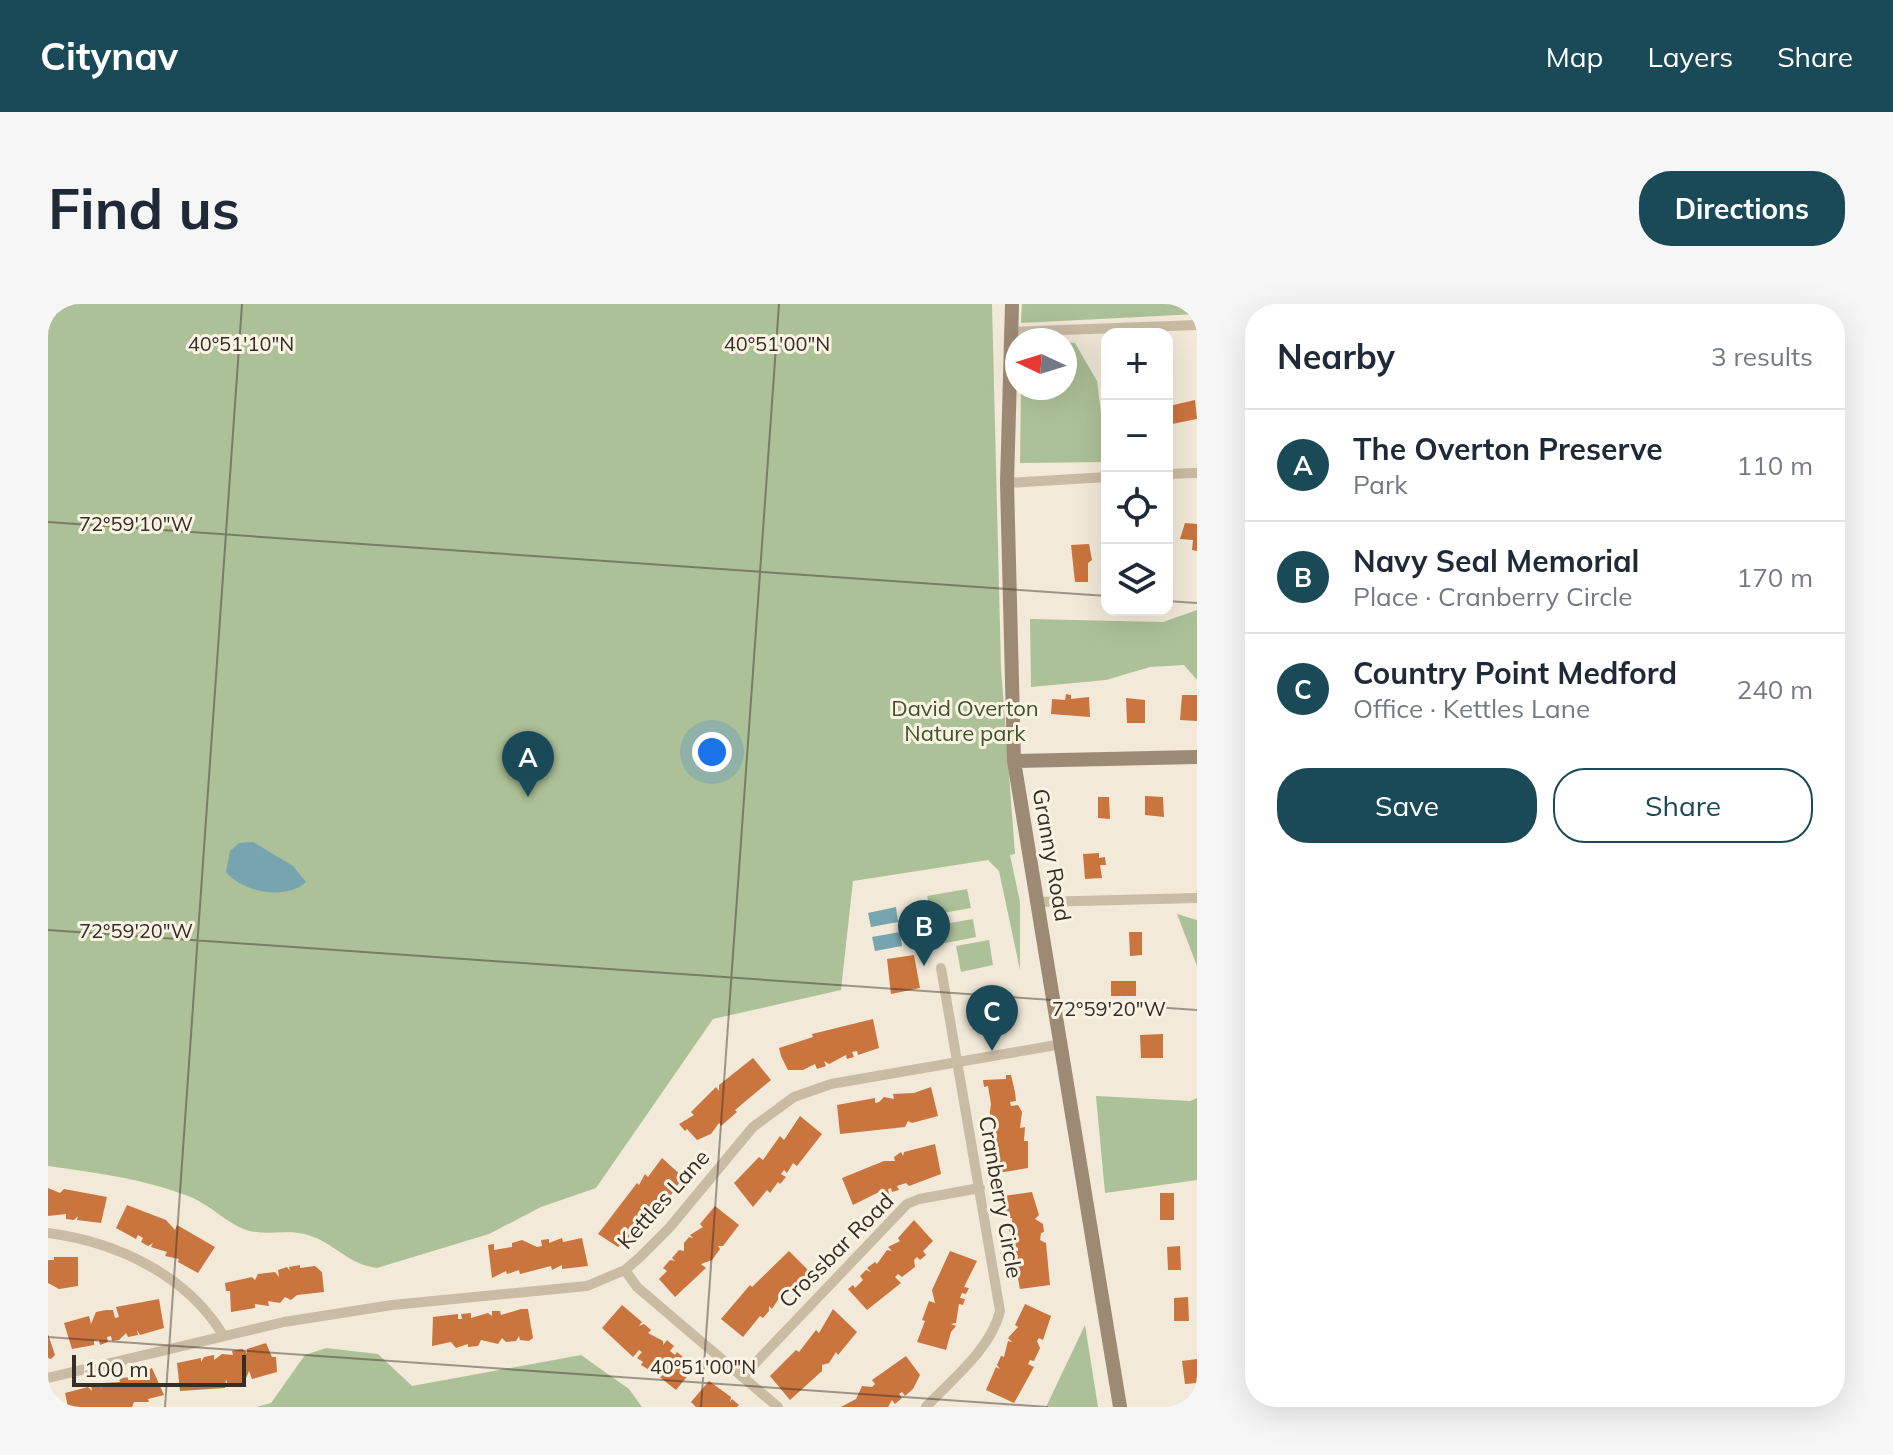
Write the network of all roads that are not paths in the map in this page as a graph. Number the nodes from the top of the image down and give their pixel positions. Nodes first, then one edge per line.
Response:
1 (1012, 304) edge
2 (1197, 325) edge
3 (1010, 328) edge
4 (1077, 329) edge
5 (1009, 400) edge
6 (1196, 473) edge
7 (1173, 474) edge
8 (1101, 477) edge
9 (1007, 483) junction
10 (1197, 757) edge
11 (1014, 761) junction
12 (1197, 898) edge
13 (1038, 902) junction
14 (941, 968) dead end
15 (1062, 1044) junction
16 (956, 1062) junction
17 (980, 1188) junction
18 (48, 1233) edge
19 (625, 1270) junction
20 (223, 1335) junction
21 (742, 1377) junction
22 (48, 1378) edge
23 (778, 1407) edge
24 (926, 1407) edge
25 (1120, 1407) edge

1 - 3 street, Granny Road
2 - 4 street
5 - 9 street, Granny Road
6 - 7 street
8 - 9 street
9 - 11 street, Granny Road
10 - 11 street
11 - 13 street, Granny Road
12 - 13 street
13 - 15 street, Granny Road
14 - 16 street, Cranberry Circle
15 - 16 street, Kettles Lane
15 - 25 street, Granny Road
16 - 17 street, Cranberry Circle
16 - 19 street, Kettles Lane
17 - 21 street, Crossbar Road
17 - 24 street, Cranberry Circle
18 - 20 street
19 - 20 street, Kettles Lane
19 - 21 street
20 - 22 street, Kettles Lane
21 - 23 street

